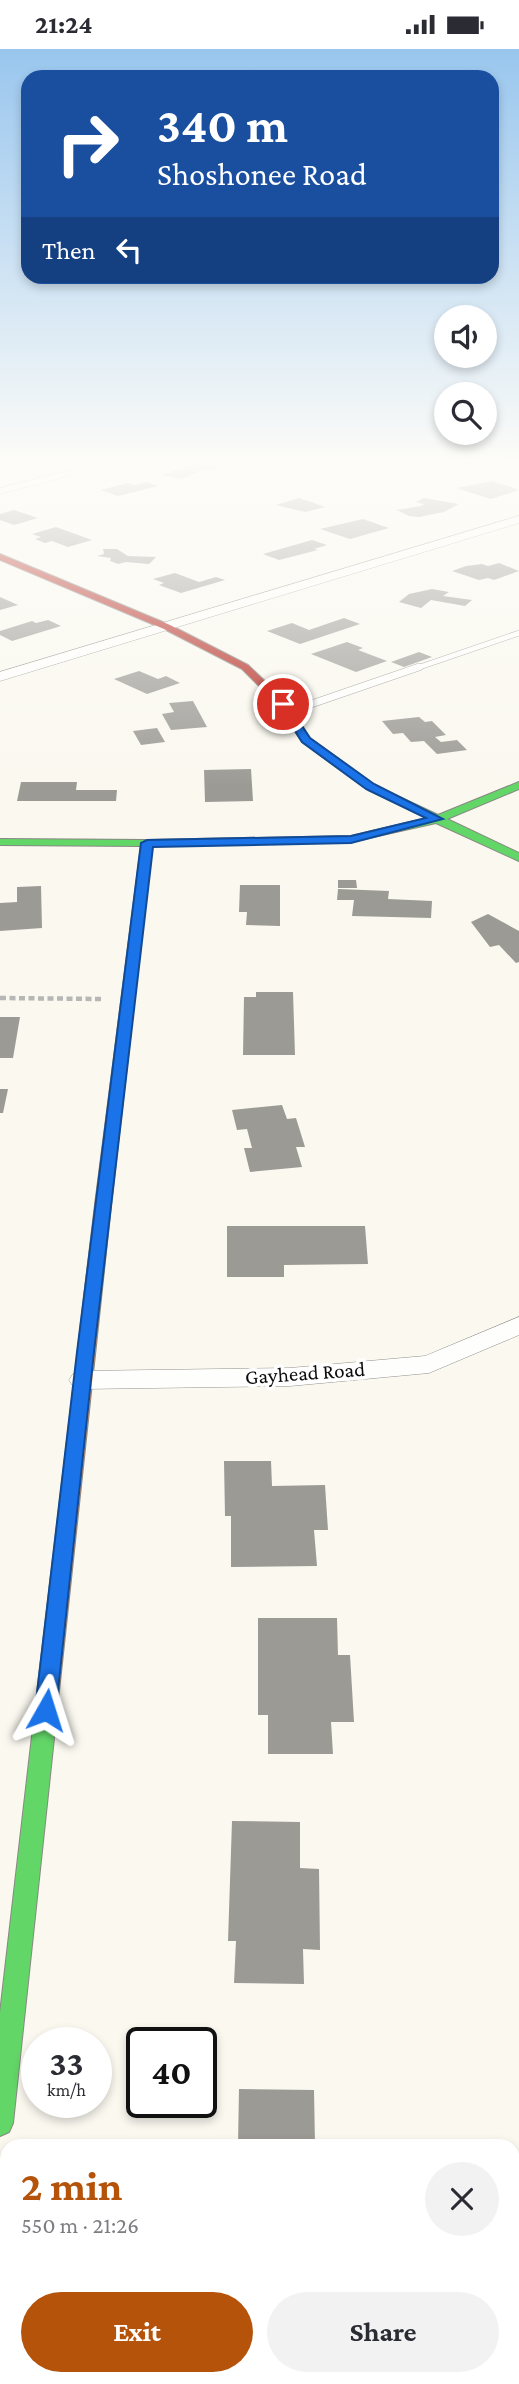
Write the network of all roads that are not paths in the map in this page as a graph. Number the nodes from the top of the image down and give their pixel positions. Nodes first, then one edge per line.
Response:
1 (29, 569) edge
2 (356, 569) edge
3 (167, 627) junction
4 (519, 633) edge
5 (0, 677) edge
6 (288, 712) junction
7 (519, 785) edge
8 (438, 819) junction
9 (0, 842) edge
10 (147, 843) junction
11 (519, 857) edge
12 (519, 1325) edge
13 (82, 1380) junction
14 (0, 2123) edge

1 - 3 street
2 - 3 street
3 - 5 street
3 - 6 street
4 - 6 lane
6 - 8 street
7 - 8 street
8 - 10 street
8 - 11 street
9 - 10 street
10 - 13 street
12 - 13 street, Gayhead Road
13 - 14 street

